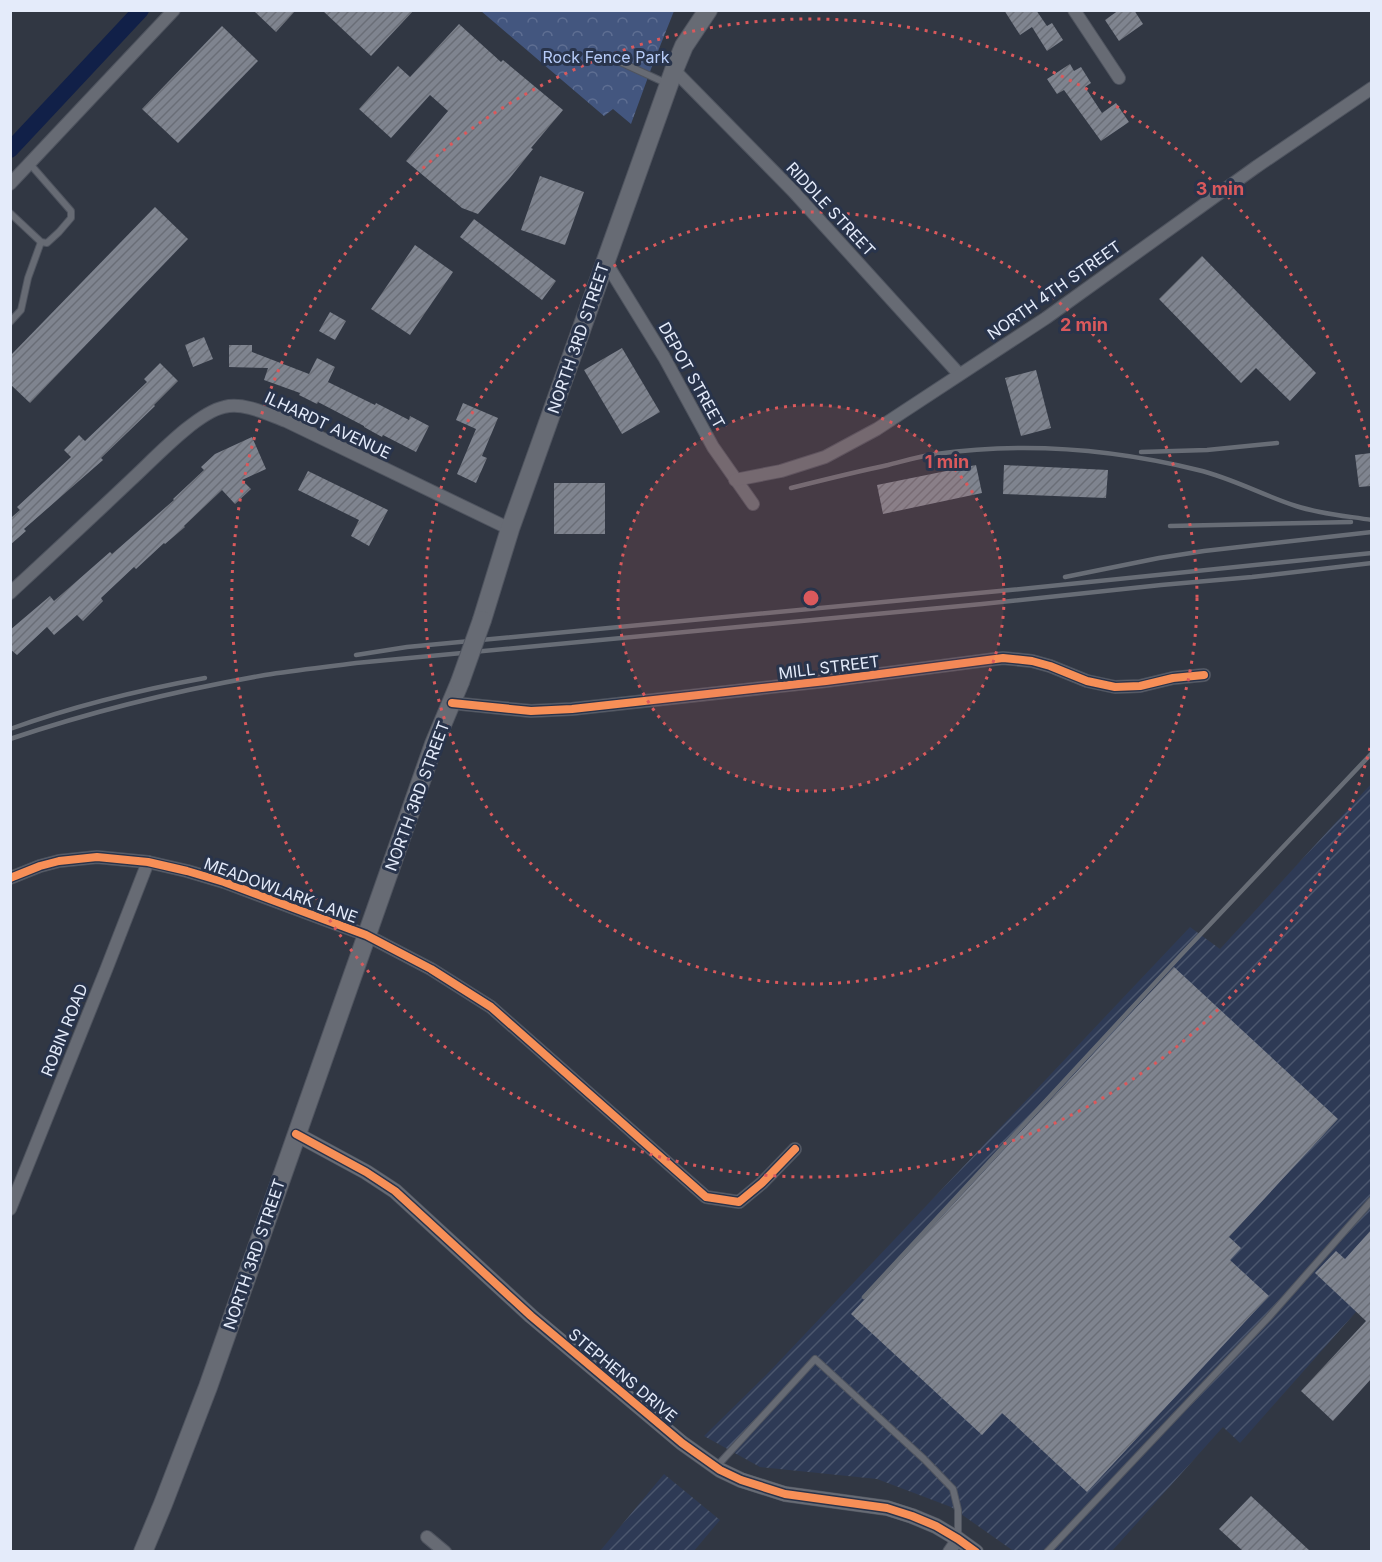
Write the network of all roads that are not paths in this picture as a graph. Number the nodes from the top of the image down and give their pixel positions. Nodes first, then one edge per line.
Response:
1 (174, 10) edge
2 (708, 10) edge
3 (1074, 10) edge
4 (620, 62) dead end
5 (671, 77) junction
6 (1119, 78) dead end
7 (1371, 88) edge
8 (30, 164) junction
9 (10, 184) edge
10 (10, 213) edge
11 (41, 242) junction
12 (605, 261) junction
13 (10, 322) edge
14 (959, 374) junction
15 (735, 480) junction
16 (753, 504) dead end
17 (510, 529) junction
18 (10, 593) edge
19 (1203, 675) dead end
20 (452, 703) junction
21 (148, 862) junction
22 (10, 878) edge
23 (366, 935) junction
24 (296, 1134) junction
25 (795, 1149) dead end
26 (1371, 1200) edge
27 (10, 1209) edge
28 (716, 1467) junction
29 (426, 1538) dead end
30 (958, 1539) junction
31 (143, 1551) edge
32 (445, 1551) edge
33 (949, 1551) edge
34 (976, 1551) edge
35 (1047, 1551) edge

1 - 8 street
2 - 5 main road, NORTH 3RD STREET
3 - 6 street
4 - 5 lane
5 - 12 main road, NORTH 3RD STREET
5 - 14 street, RIDDLE STREET
7 - 14 street, NORTH 4TH STREET
8 - 9 street
8 - 11 lane
10 - 11 lane
11 - 13 lane
12 - 15 street, DEPOT STREET
12 - 17 main road, NORTH 3RD STREET
14 - 15 street, NORTH 4TH STREET
15 - 16 street, DEPOT STREET
17 - 18 street, ILHARDT AVENUE
17 - 20 main road, NORTH 3RD STREET, bridge
19 - 20 street, MILL STREET
20 - 23 main road, NORTH 3RD STREET
21 - 22 street, MEADOWLARK LANE
21 - 23 street, MEADOWLARK LANE
21 - 27 street, ROBIN ROAD
23 - 24 main road, NORTH 3RD STREET
23 - 25 street, MEADOWLARK LANE
24 - 28 street, STEPHENS DRIVE
24 - 31 main road, NORTH 3RD STREET
26 - 35 lane
28 - 30 street, STEPHENS DRIVE
28 - 30 lane
29 - 32 street
30 - 33 street
30 - 34 street, STEPHENS DRIVE

